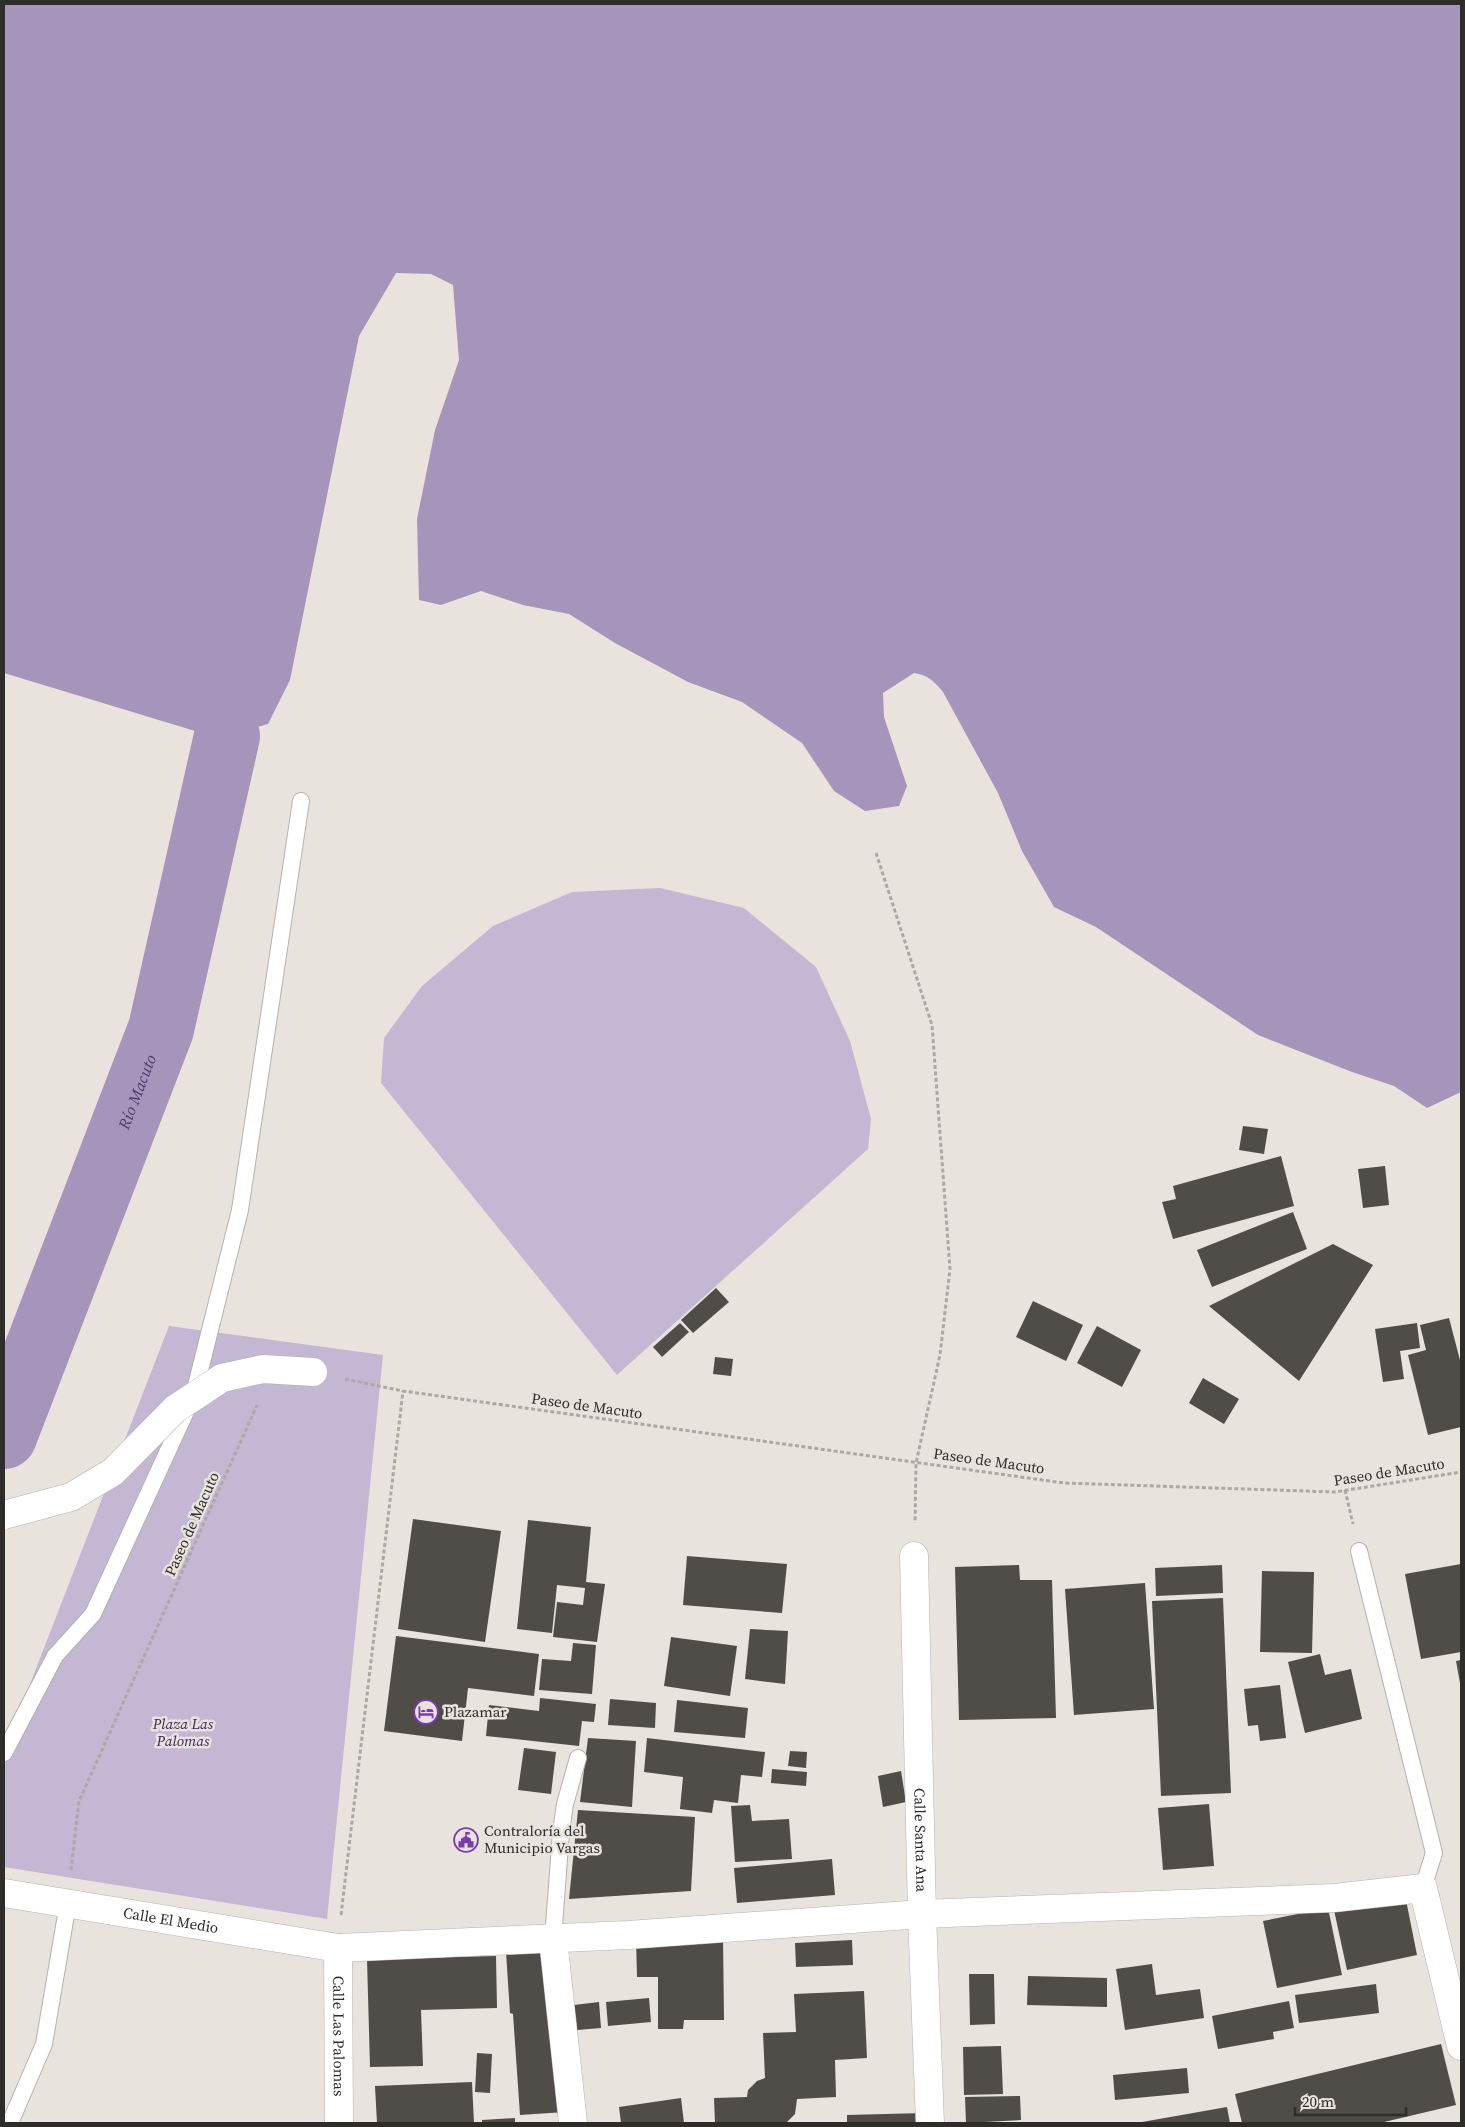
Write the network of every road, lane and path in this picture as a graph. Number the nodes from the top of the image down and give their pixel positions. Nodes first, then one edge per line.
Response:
1 (301, 801) dead end
2 (876, 853) dead end
3 (313, 1372) joint
4 (404, 1392) junction
5 (260, 1401) dead end
6 (916, 1463) junction
7 (1461, 1472) edge
8 (1345, 1490) junction
9 (4, 1515) edge
10 (1359, 1551) joint
11 (914, 1556) joint
12 (4, 1753) edge
13 (578, 1758) dead end
14 (1423, 1888) junction
15 (4, 1892) edge
16 (68, 1903) junction
17 (922, 1914) junction
18 (553, 1939) junction
19 (338, 1948) junction
20 (1461, 2046) edge
21 (10, 2123) edge
22 (338, 2123) edge
23 (573, 2123) edge
24 (930, 2123) edge

1 - 12 lane
2 - 6 path
3 - 4 path, Paseo de Macuto
3 - 9 street, bridge
4 - 6 path, Paseo de Macuto
4 - 19 path
5 - 16 path, Paseo de Macuto
6 - 8 path, Paseo de Macuto
6 - 11 path
7 - 8 path, Paseo de Macuto
8 - 10 path
10 - 14 lane
11 - 17 street, Calle Santa Ana
13 - 18 lane
14 - 17 street, Calle El Medio
14 - 20 street
15 - 16 street, Calle El Medio
16 - 19 street, Calle El Medio
16 - 21 lane
17 - 18 street, Calle El Medio
17 - 24 street, Calle Santa Ana
18 - 19 street, Calle El Medio
18 - 23 street
19 - 22 street, Calle Las Palomas

